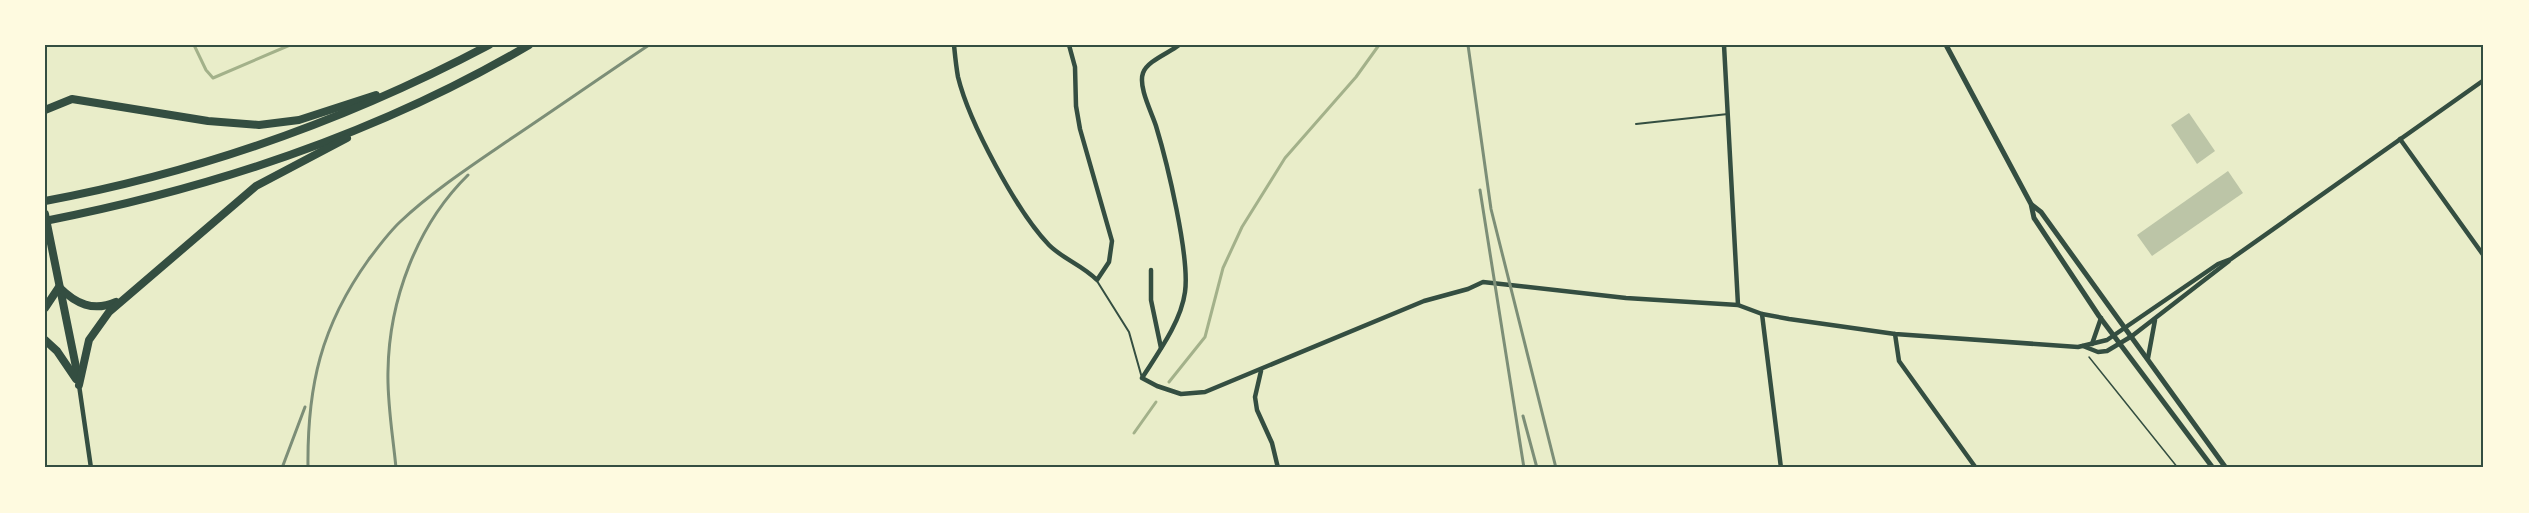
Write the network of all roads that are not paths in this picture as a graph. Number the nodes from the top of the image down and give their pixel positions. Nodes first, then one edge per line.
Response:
1 (489, 45) edge
2 (529, 45) edge
3 (954, 45) edge
4 (1069, 45) edge
5 (1179, 45) edge
6 (1725, 45) edge
7 (1946, 45) edge
8 (2484, 80) edge
9 (414, 83) junction
10 (45, 110) edge
11 (1728, 114) junction
12 (388, 116) junction
13 (1636, 124) dead end
14 (2400, 139) junction
15 (45, 201) edge
16 (2031, 204) junction
17 (45, 214) edge
18 (45, 221) edge
19 (2484, 256) edge
20 (2231, 259) junction
21 (1151, 270) dead end
22 (1097, 280) junction
23 (59, 287) junction
24 (123, 299) junction
25 (1738, 305) junction
26 (45, 308) edge
27 (1762, 314) junction
28 (2101, 318) junction
29 (2155, 319) junction
30 (2124, 326) junction
31 (1894, 334) junction
32 (2114, 336) junction
33 (2132, 336) junction
34 (45, 340) edge
35 (2120, 344) junction
36 (2092, 345) junction
37 (2083, 346) junction
38 (1161, 348) junction
39 (2148, 358) junction
40 (1261, 371) junction
41 (1142, 378) junction
42 (79, 385) junction
43 (91, 468) edge
44 (1278, 468) edge
45 (1781, 468) edge
46 (1976, 468) edge
47 (2213, 468) edge
48 (2226, 468) edge

1 - 9 highway
2 - 12 highway
3 - 22 street
4 - 22 street
5 - 38 street
6 - 11 street
7 - 16 street
8 - 14 street
9 - 10 highway
9 - 15 highway
11 - 13 lane
11 - 25 street
12 - 18 highway
12 - 24 highway
14 - 19 street
14 - 20 street
16 - 28 street
16 - 30 street
17 - 23 highway
20 - 29 street
20 - 30 street
21 - 38 street
22 - 41 lane
23 - 24 highway
23 - 26 highway
23 - 42 highway
24 - 42 highway
25 - 27 street
25 - 40 street
27 - 31 street
27 - 45 street
28 - 32 street
28 - 36 street
29 - 33 street
29 - 39 street
30 - 32 street
30 - 33 street
31 - 37 street
31 - 46 street
32 - 35 street
32 - 36 street
33 - 35 street
33 - 39 street
34 - 42 highway
35 - 37 street
35 - 47 street
36 - 37 street
38 - 41 street
39 - 48 street
40 - 41 street
40 - 44 street
42 - 43 street

